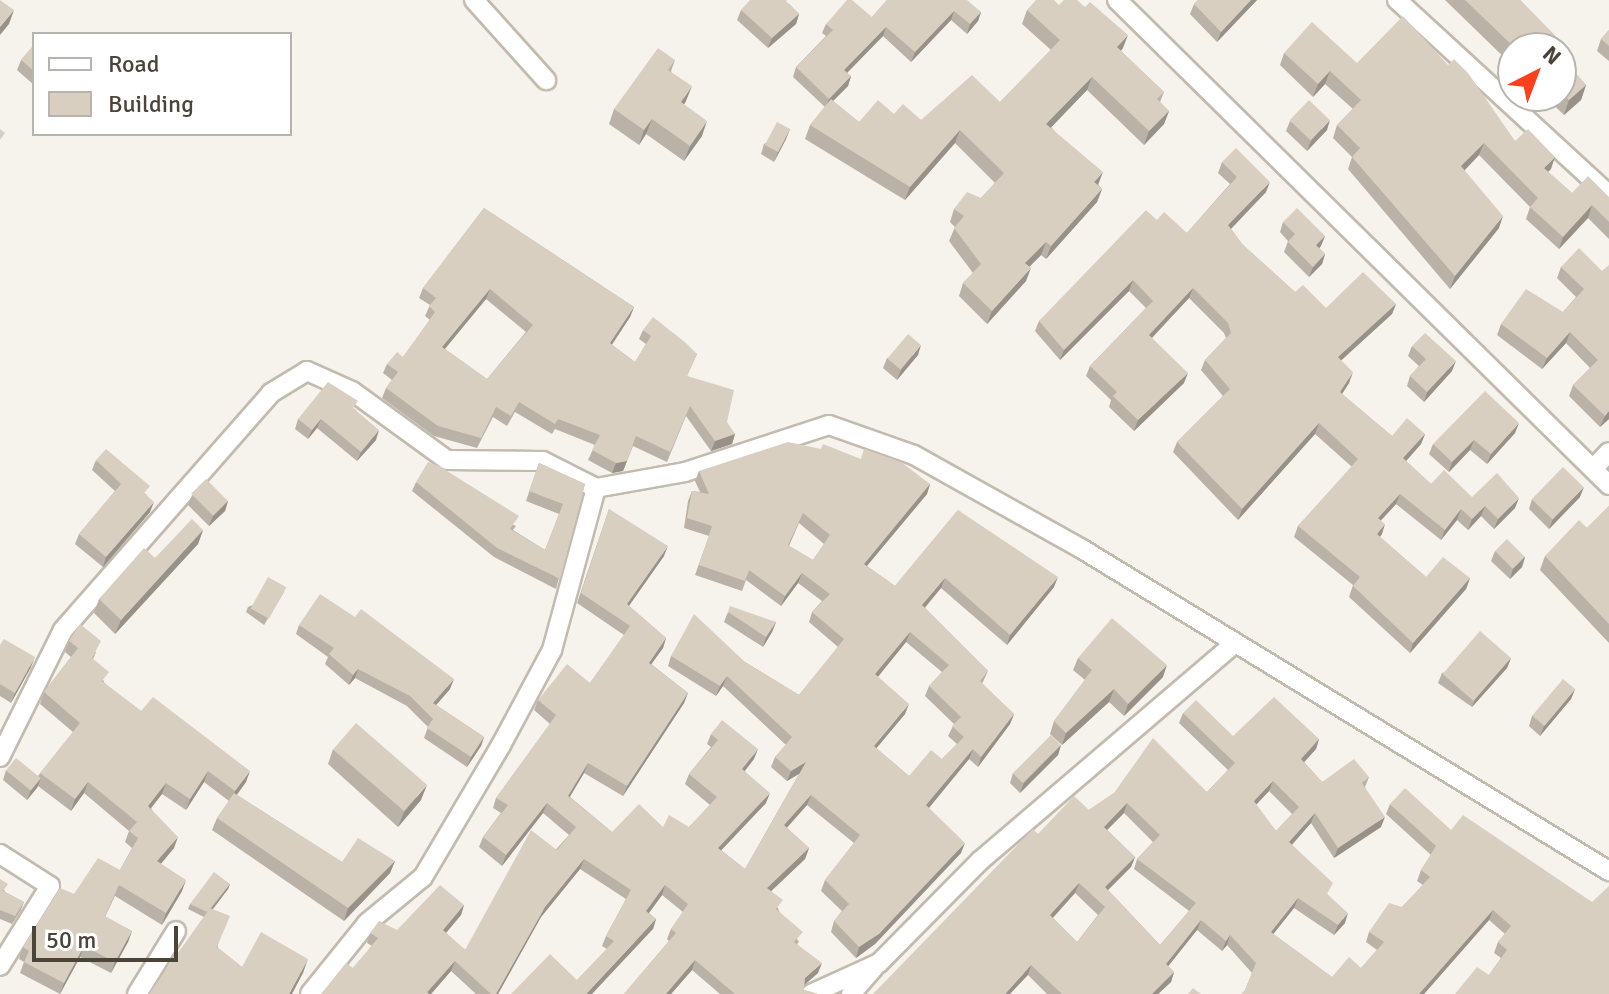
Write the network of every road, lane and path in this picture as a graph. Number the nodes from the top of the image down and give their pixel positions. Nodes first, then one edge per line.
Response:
1 (474, 0) edge
2 (1117, 0) edge
3 (1397, 0) edge
4 (546, 80) dead end
5 (1609, 195) edge
6 (1609, 452) edge
7 (1593, 469) junction
8 (1609, 485) edge
9 (596, 488) junction
10 (1234, 644) junction
11 (0, 757) edge
12 (0, 854) edge
13 (1609, 871) edge
14 (176, 931) dead end
15 (879, 963) junction
16 (0, 966) edge
17 (137, 994) edge
18 (310, 994) edge
19 (811, 994) edge
20 (851, 994) edge

1 - 4 street
2 - 7 street
3 - 5 street
6 - 7 street
7 - 8 street
9 - 10 street
9 - 11 street
9 - 18 street
10 - 13 street
10 - 15 street
12 - 16 street
14 - 17 street
15 - 19 street
15 - 20 street

